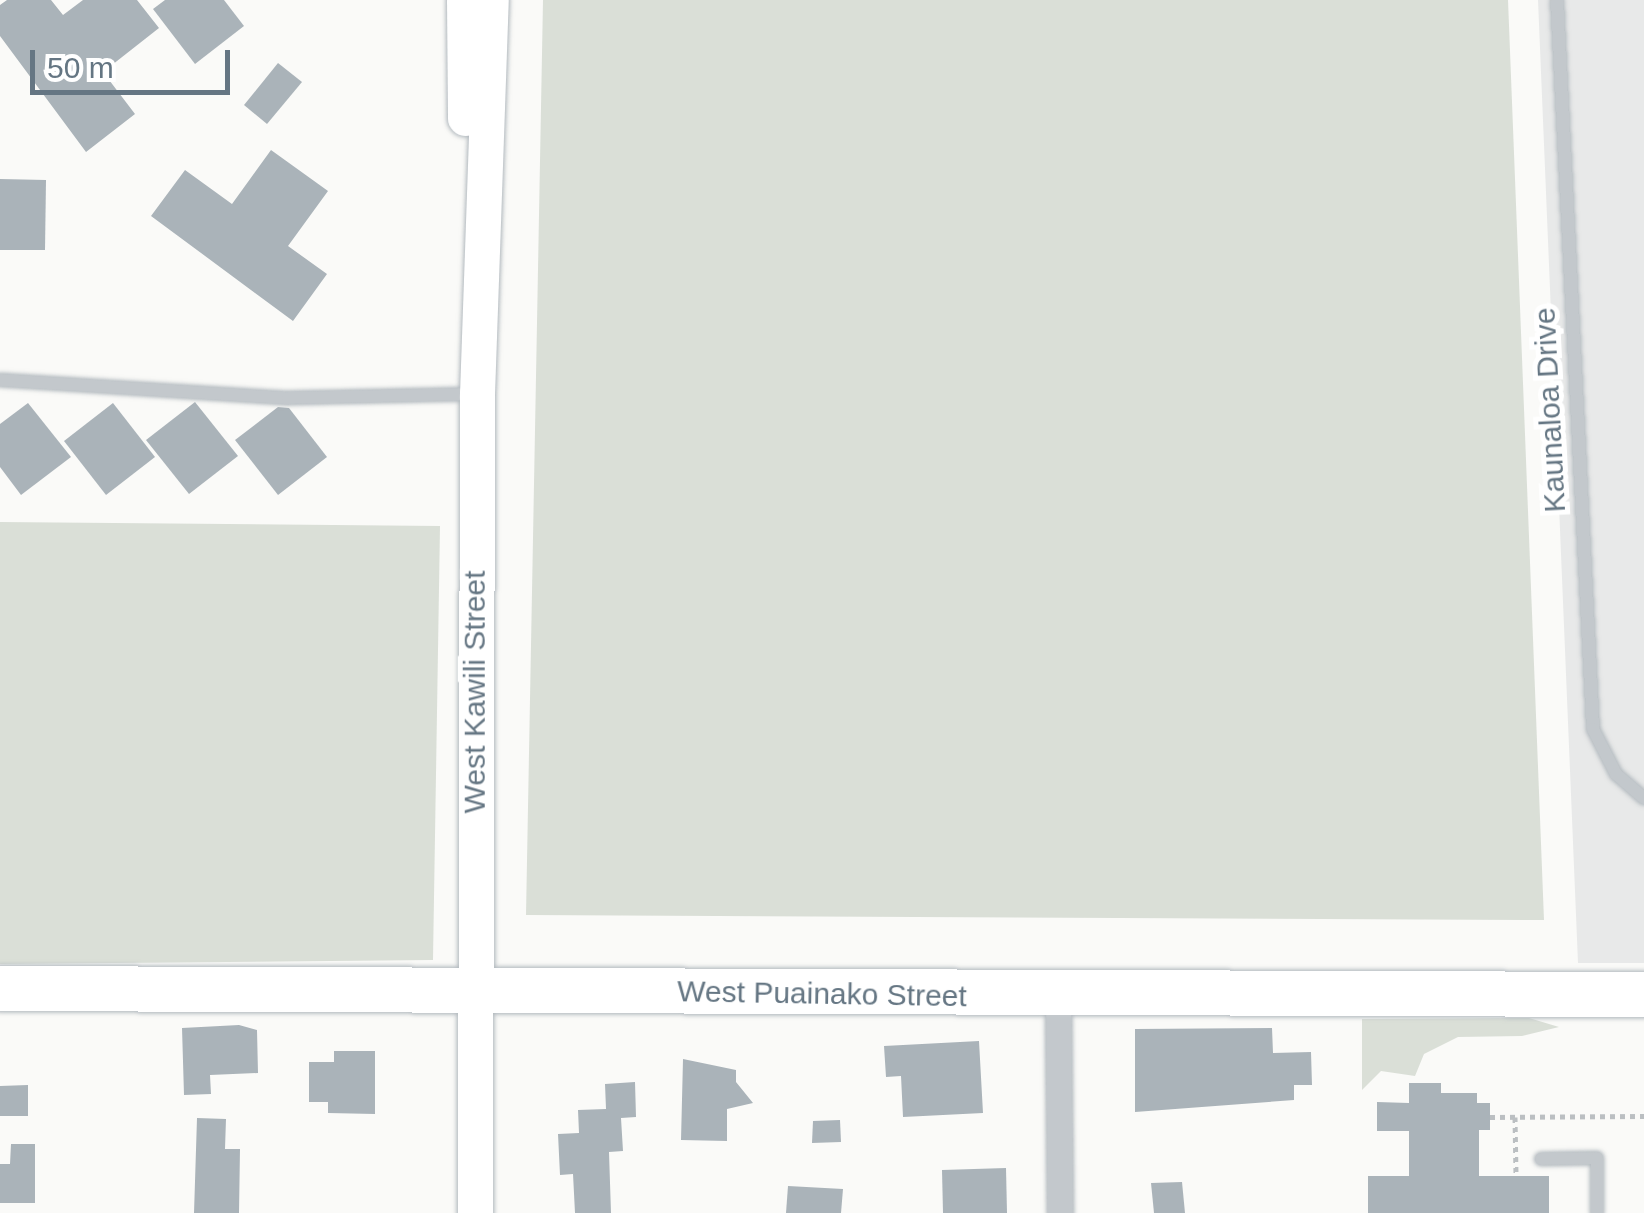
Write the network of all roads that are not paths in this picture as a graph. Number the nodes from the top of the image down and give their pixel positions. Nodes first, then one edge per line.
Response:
1 (464, 0) edge
2 (492, 0) edge
3 (1557, 0) edge
4 (0, 380) edge
5 (477, 394) junction
6 (1644, 798) edge
7 (0, 988) edge
8 (473, 990) junction
9 (1644, 994) edge
10 (1058, 996) junction
11 (1540, 1159) dead end
12 (476, 1213) edge
13 (1060, 1213) edge
14 (1597, 1213) edge

1 - 5 street, West Kawili Street
2 - 5 street, West Kawili Street
3 - 6 lane, Kaunaloa Drive
4 - 5 lane
5 - 8 street, West Kawili Street
7 - 8 highway, West Puainako Street
8 - 10 highway, West Puainako Street
8 - 12 street, West Kawili Street
9 - 10 highway, West Puainako Street
10 - 13 street
11 - 14 lane

